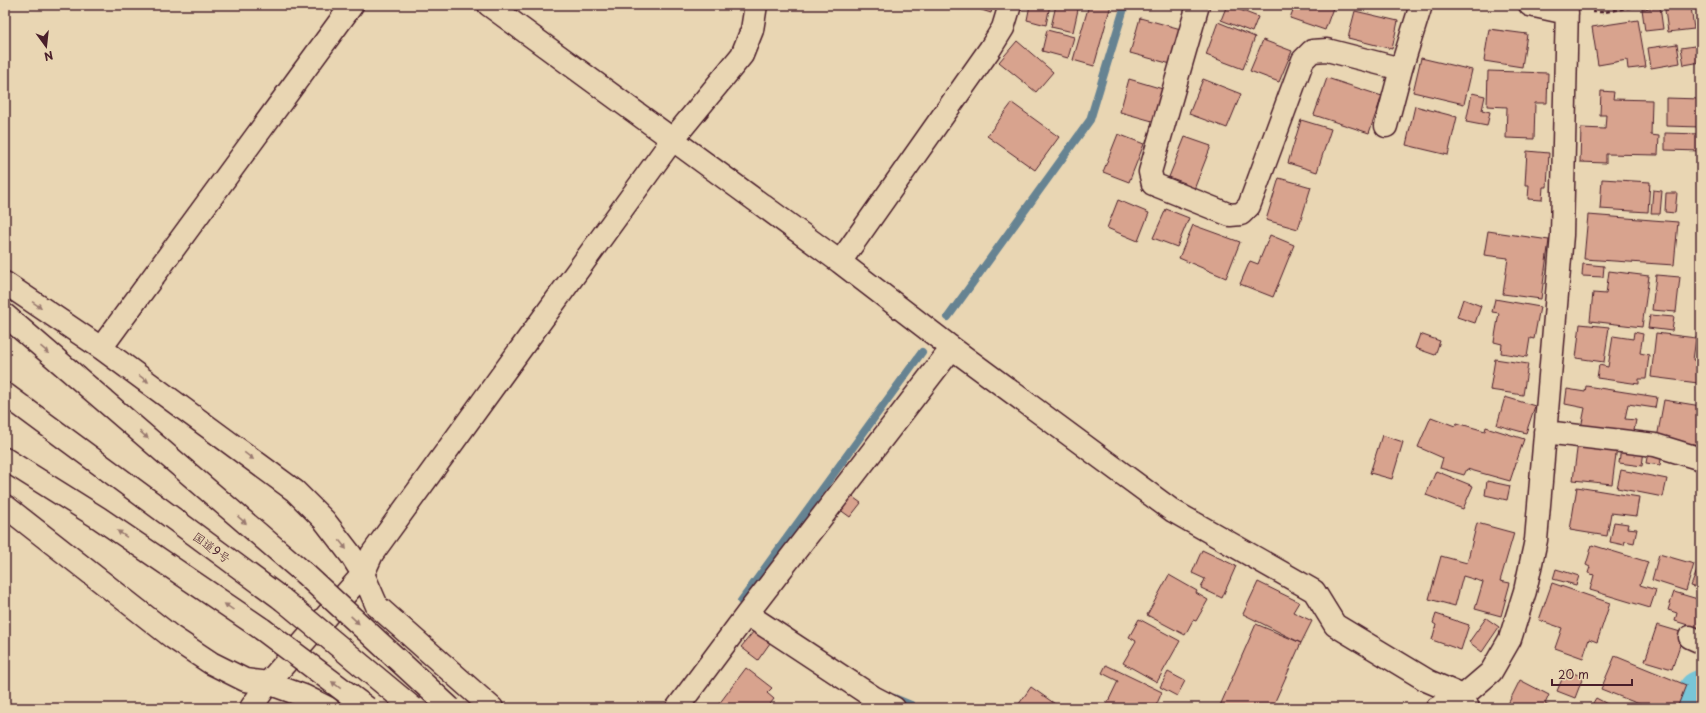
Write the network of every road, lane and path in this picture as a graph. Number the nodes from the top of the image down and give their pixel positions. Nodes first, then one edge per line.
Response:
1 (352, 5) edge
2 (489, 5) edge
3 (756, 5) edge
4 (1010, 5) edge
5 (1198, 5) edge
6 (1421, 5) edge
7 (1530, 5) edge
8 (1645, 5) edge
9 (1567, 9) edge
10 (1401, 70) junction
11 (1386, 126) dead end
12 (673, 139) junction
13 (840, 262) junction
14 (5, 283) edge
15 (5, 316) edge
16 (101, 348) junction
17 (952, 348) junction
18 (5, 394) edge
19 (1545, 432) junction
20 (5, 459) edge
21 (1701, 459) edge
22 (5, 506) edge
23 (363, 574) junction
24 (747, 614) junction
25 (268, 683) junction
26 (1465, 702) edge
27 (251, 708) edge
28 (328, 708) edge
29 (367, 708) edge
30 (413, 708) edge
31 (450, 708) edge
32 (492, 708) edge
33 (678, 708) edge
34 (894, 708) edge
35 (1437, 708) edge

1 - 16 main road
2 - 12 main road
3 - 12 main road
4 - 13 main road
5 - 10 main road
6 - 10 main road
7 - 9 main road
8 - 9 path
9 - 19 main road
10 - 11 main road
12 - 13 main road
12 - 23 main road
13 - 17 main road
14 -> 16 main road
15 -> 31 main road, bridge
16 -> 23 main road
17 - 24 main road
17 - 26 main road
18 - 30 main road, 国道9号, bridge
19 - 21 main road
19 - 26 main road
29 -> 20 main road, bridge
22 - 25 main road
23 - 25 main road
23 - 32 main road
24 - 33 main road
24 - 34 main road
25 - 27 main road
25 - 28 main road
26 - 35 main road

